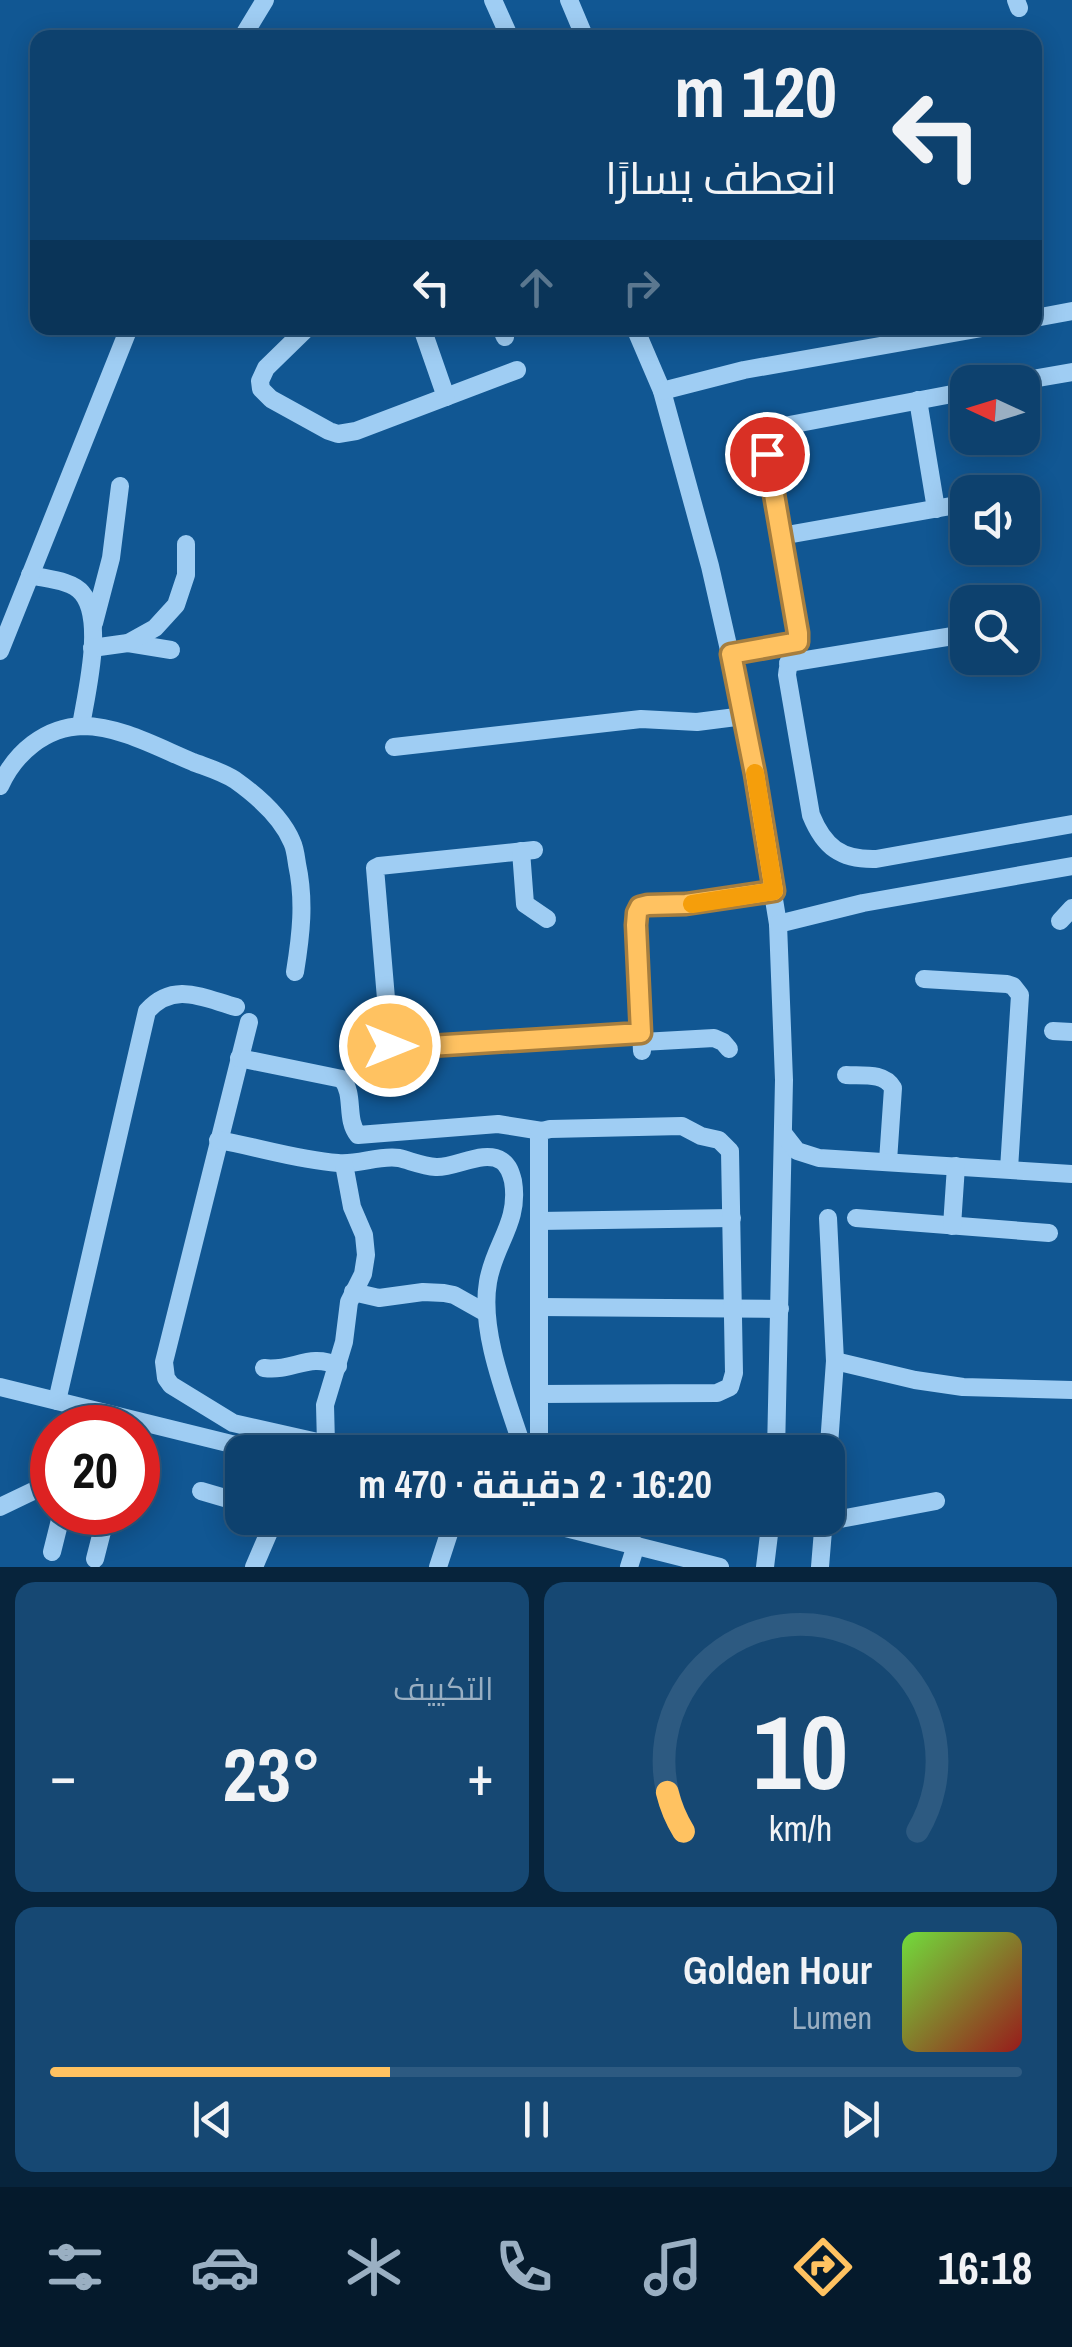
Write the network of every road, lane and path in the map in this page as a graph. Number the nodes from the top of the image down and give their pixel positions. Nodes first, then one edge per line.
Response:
1 (265, 0) edge
2 (569, 0) edge
3 (500, 2) edge
4 (247, 30) edge
5 (508, 30) edge
6 (582, 30) edge
7 (1072, 311) edge
8 (1042, 317) edge
9 (126, 335) edge
10 (301, 335) edge
11 (424, 335) edge
12 (638, 335) edge
13 (943, 335) edge
14 (516, 370) dead end
15 (1072, 372) edge
16 (1040, 378) edge
17 (662, 391) junction
18 (950, 394) edge
19 (446, 396) junction
20 (918, 400) junction
21 (120, 486) dead end
22 (950, 506) edge
23 (936, 509) junction
24 (781, 536) junction
25 (186, 544) dead end
26 (30, 575) junction
27 (950, 636) edge
28 (92, 638) junction
29 (798, 642) junction
30 (128, 643) junction
31 (171, 650) dead end
32 (0, 651) edge
33 (731, 654) junction
34 (788, 663) junction
35 (744, 716) junction
36 (80, 726) junction
37 (394, 747) dead end
38 (0, 786) edge
39 (1072, 824) edge
40 (1072, 866) edge
41 (774, 891) junction
42 (546, 910) dead end
43 (778, 924) junction
44 (295, 972) dead end
45 (924, 979) dead end
46 (642, 1042) junction
47 (729, 1049) dead end
48 (240, 1058) junction
49 (846, 1075) dead end
50 (542, 1132) junction
51 (783, 1133) junction
52 (218, 1140) junction
53 (819, 1158) junction
54 (888, 1161) junction
55 (344, 1164) junction
56 (956, 1166) junction
57 (1008, 1169) junction
58 (1072, 1174) edge
59 (781, 1186) junction
60 (732, 1218) junction
61 (828, 1218) dead end
62 (856, 1218) dead end
63 (539, 1221) junction
64 (952, 1226) junction
65 (1049, 1233) dead end
66 (353, 1292) junction
67 (539, 1307) junction
68 (734, 1307) junction
69 (780, 1308) junction
70 (486, 1313) junction
71 (835, 1361) junction
72 (338, 1366) junction
73 (264, 1368) dead end
74 (0, 1387) edge
75 (1072, 1390) edge
76 (539, 1394) junction
77 (57, 1401) junction
78 (65, 1405) edge
79 (160, 1432) edge
80 (287, 1435) edge
81 (326, 1435) edge
82 (527, 1435) edge
83 (534, 1435) edge
84 (776, 1435) edge
85 (830, 1435) edge
86 (225, 1445) edge
87 (202, 1490) dead end
88 (30, 1493) edge
89 (225, 1497) edge
90 (936, 1501) dead end
91 (0, 1507) edge
92 (845, 1516) edge
93 (56, 1535) edge
94 (102, 1535) edge
95 (268, 1535) edge
96 (448, 1535) edge
97 (595, 1535) edge
98 (769, 1535) edge
99 (823, 1535) edge
100 (636, 1545) junction
101 (52, 1552) dead end
102 (96, 1559) dead end
103 (254, 1567) edge
104 (438, 1567) edge
105 (629, 1567) edge
106 (720, 1567) edge
107 (765, 1567) edge
108 (820, 1567) edge

1 - 4 street
2 - 6 street
3 - 5 street
7 - 8 street
9 - 26 street
10 - 19 street
11 - 19 street
12 - 17 street
13 - 17 street
14 - 19 street
15 - 16 street
17 - 33 street
18 - 20 street
20 - 23 street
20 - 24 street
21 - 28 street
22 - 23 street
23 - 24 street
24 - 29 street
25 - 30 street
26 - 28 street
26 - 32 street
27 - 34 street
28 - 30 street
28 - 36 street
29 - 33 street
29 - 34 street
30 - 31 street
33 - 35 street
34 - 39 street
35 - 37 street
35 - 41 street
36 - 38 street
36 - 44 street
40 - 43 street
41 - 43 street
41 - 46 street
42 - 46 street
43 - 51 street
45 - 57 street
46 - 47 street
48 - 50 street
48 - 52 street
48 - 77 street
49 - 54 street
50 - 60 street
50 - 63 street
51 - 53 street
51 - 59 street
52 - 55 street
52 - 80 street
53 - 54 street
53 - 59 street
54 - 56 street
55 - 66 street
55 - 70 street
56 - 57 street
56 - 64 street
57 - 58 street
59 - 69 street
60 - 63 street
60 - 68 street
61 - 71 street
62 - 64 street
63 - 67 street
64 - 65 street
66 - 70 street
66 - 72 street
67 - 68 street
67 - 76 street
68 - 69 street
68 - 76 street
69 - 84 street
70 - 82 street
71 - 75 street
71 - 85 street
72 - 73 street
72 - 81 street
74 - 77 street
76 - 83 street
77 - 78 street
79 - 86 street
87 - 89 street
88 - 91 street
90 - 92 street
93 - 101 street
94 - 102 street
95 - 103 street
96 - 104 street
97 - 100 street
98 - 107 street
99 - 108 street
100 - 105 street
100 - 106 street

